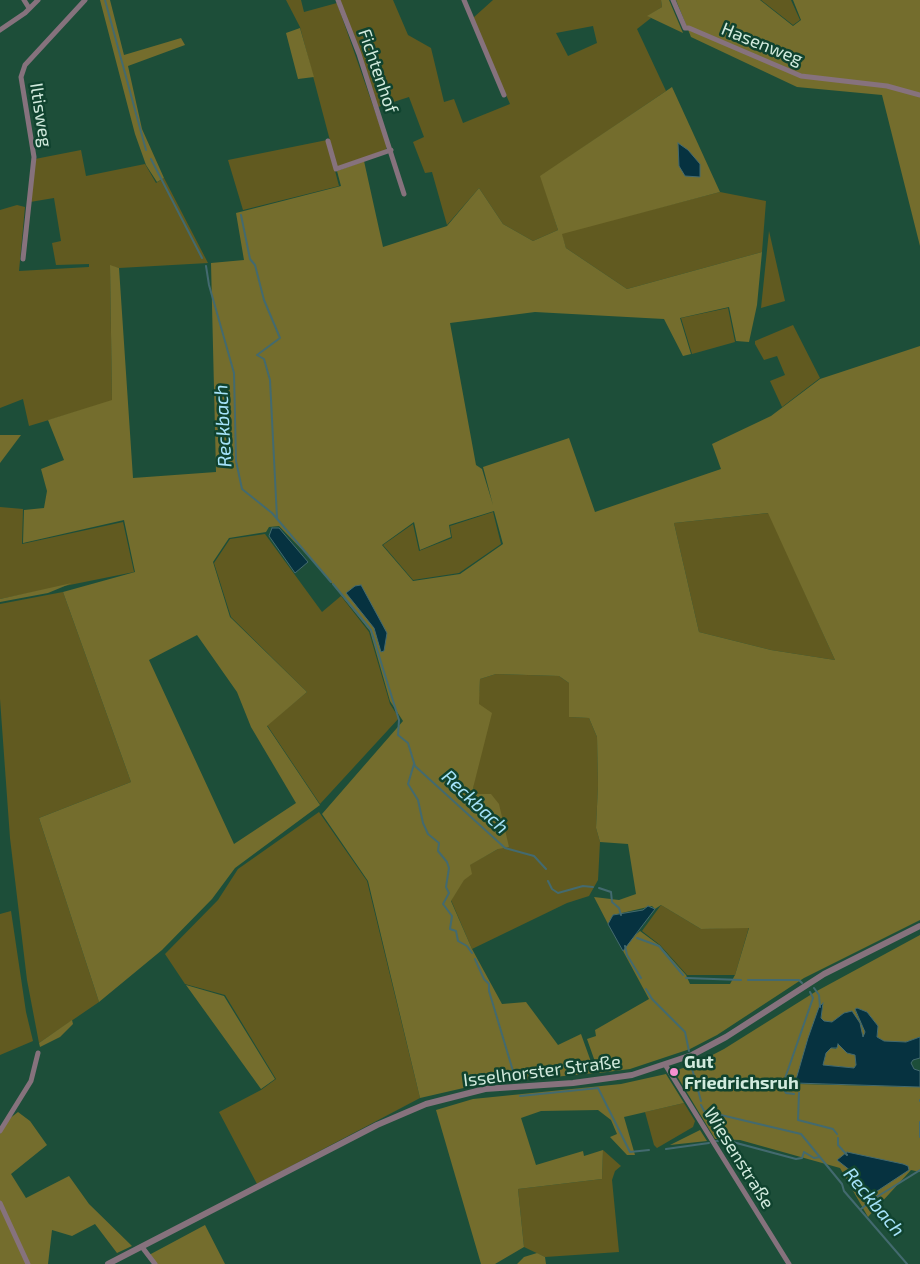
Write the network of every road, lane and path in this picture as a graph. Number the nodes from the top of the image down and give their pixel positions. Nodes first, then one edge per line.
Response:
1 (24, 0) edge
2 (38, 0) edge
3 (85, 0) edge
4 (338, 0) edge
5 (464, 0) edge
6 (673, 0) edge
7 (29, 8) junction
8 (0, 30) edge
9 (504, 95) dead end
10 (920, 95) edge
11 (328, 141) dead end
12 (391, 150) junction
13 (404, 194) dead end
14 (23, 259) dead end
15 (920, 926) edge
16 (38, 1053) dead end
17 (666, 1066) junction
18 (0, 1130) edge
19 (0, 1203) edge
20 (142, 1247) junction
21 (28, 1264) edge
22 (108, 1264) edge
23 (155, 1264) edge
24 (789, 1264) edge

1 - 7 street
2 - 7 street
3 - 14 street, Iltisweg
4 - 12 street, Fichtenhof
5 - 9 street
6 - 10 street, Hasenweg
7 - 8 street
11 - 12 street
12 - 13 street, Fichtenhof
15 - 17 street, Isselhorster Straße
16 - 18 street
17 - 20 street, Isselhorster Straße
17 - 24 street, Wiesenstraße
19 - 21 street
20 - 22 street, Isselhorster Straße
20 - 23 street

